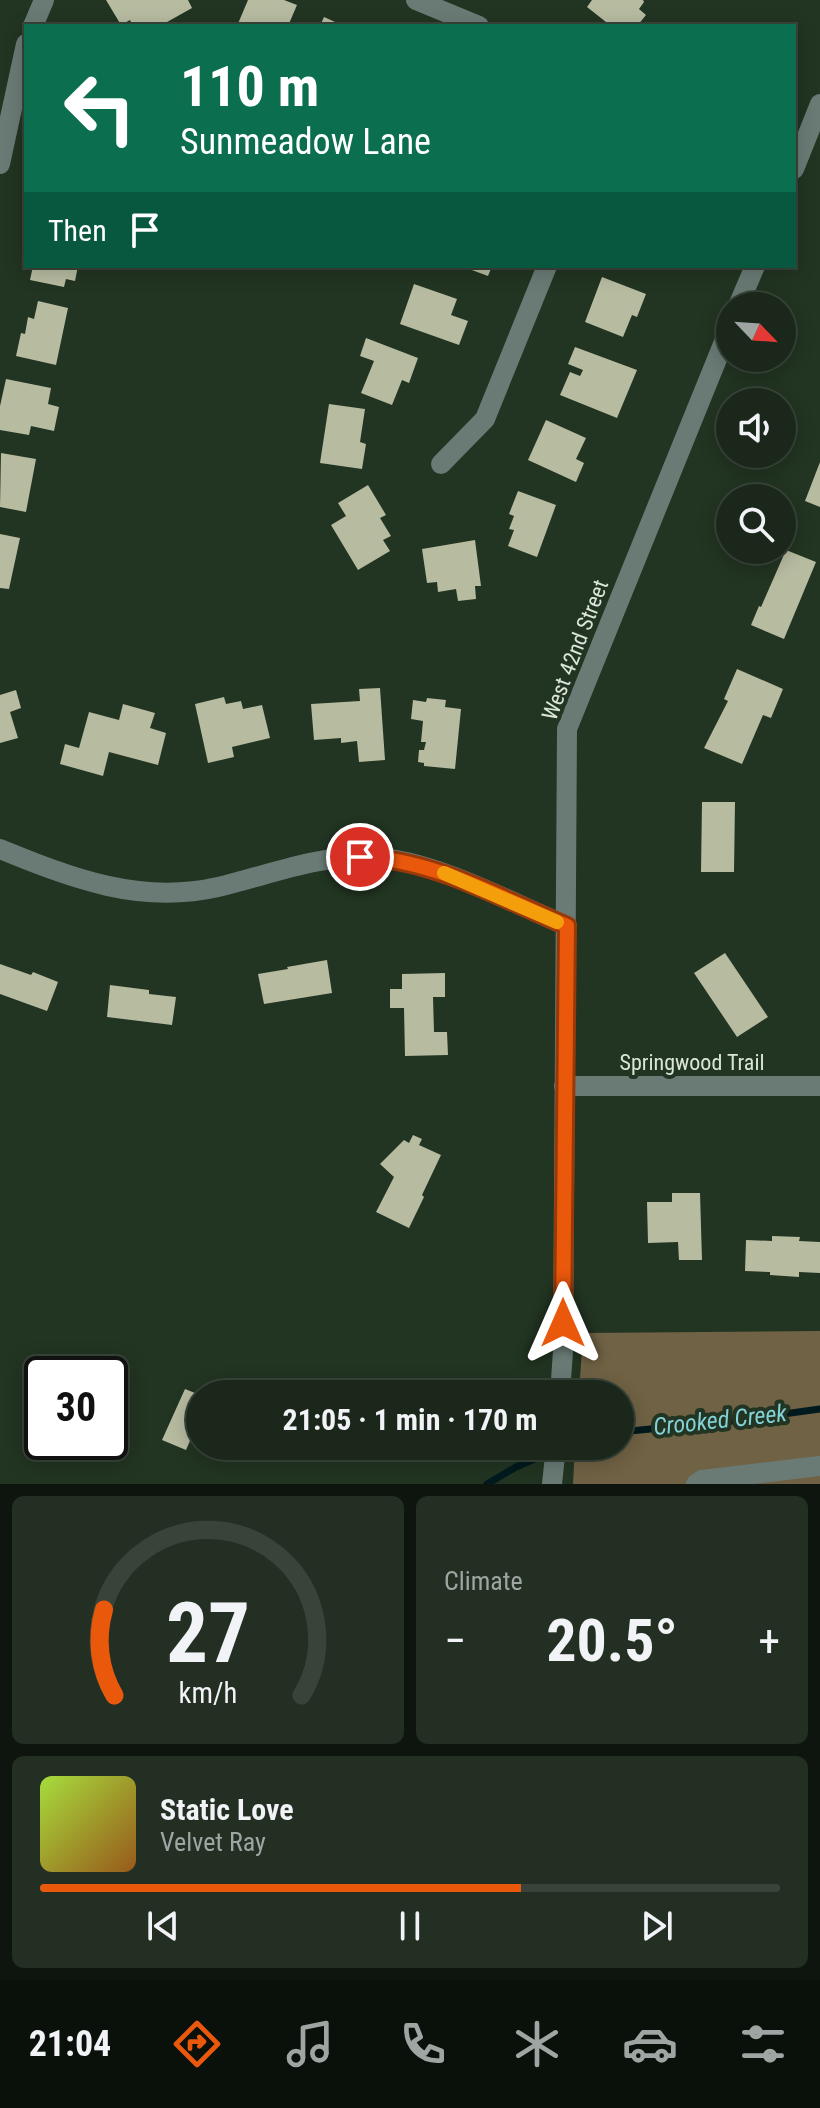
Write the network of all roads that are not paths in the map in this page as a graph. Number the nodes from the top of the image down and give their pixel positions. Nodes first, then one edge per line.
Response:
1 (44, 0) edge
2 (416, 0) edge
3 (34, 24) edge
4 (474, 24) edge
5 (24, 53) edge
6 (820, 104) edge
7 (0, 164) edge
8 (796, 164) edge
9 (546, 268) edge
10 (754, 268) edge
11 (744, 292) edge
12 (716, 362) edge
13 (441, 464) dead end
14 (0, 849) edge
15 (567, 926) junction
16 (564, 1086) junction
17 (820, 1086) edge
18 (561, 1380) edge
19 (555, 1460) edge
20 (820, 1466) edge
21 (552, 1484) edge
22 (696, 1484) edge

1 - 3 street
2 - 4 street
5 - 7 street
6 - 8 street
9 - 13 street
10 - 11 street
12 - 15 street, West 42nd Street
14 - 15 street
15 - 16 street, West 42nd Street
16 - 17 street, Springwood Trail
16 - 18 street, West 42nd Street
19 - 21 street
20 - 22 street

